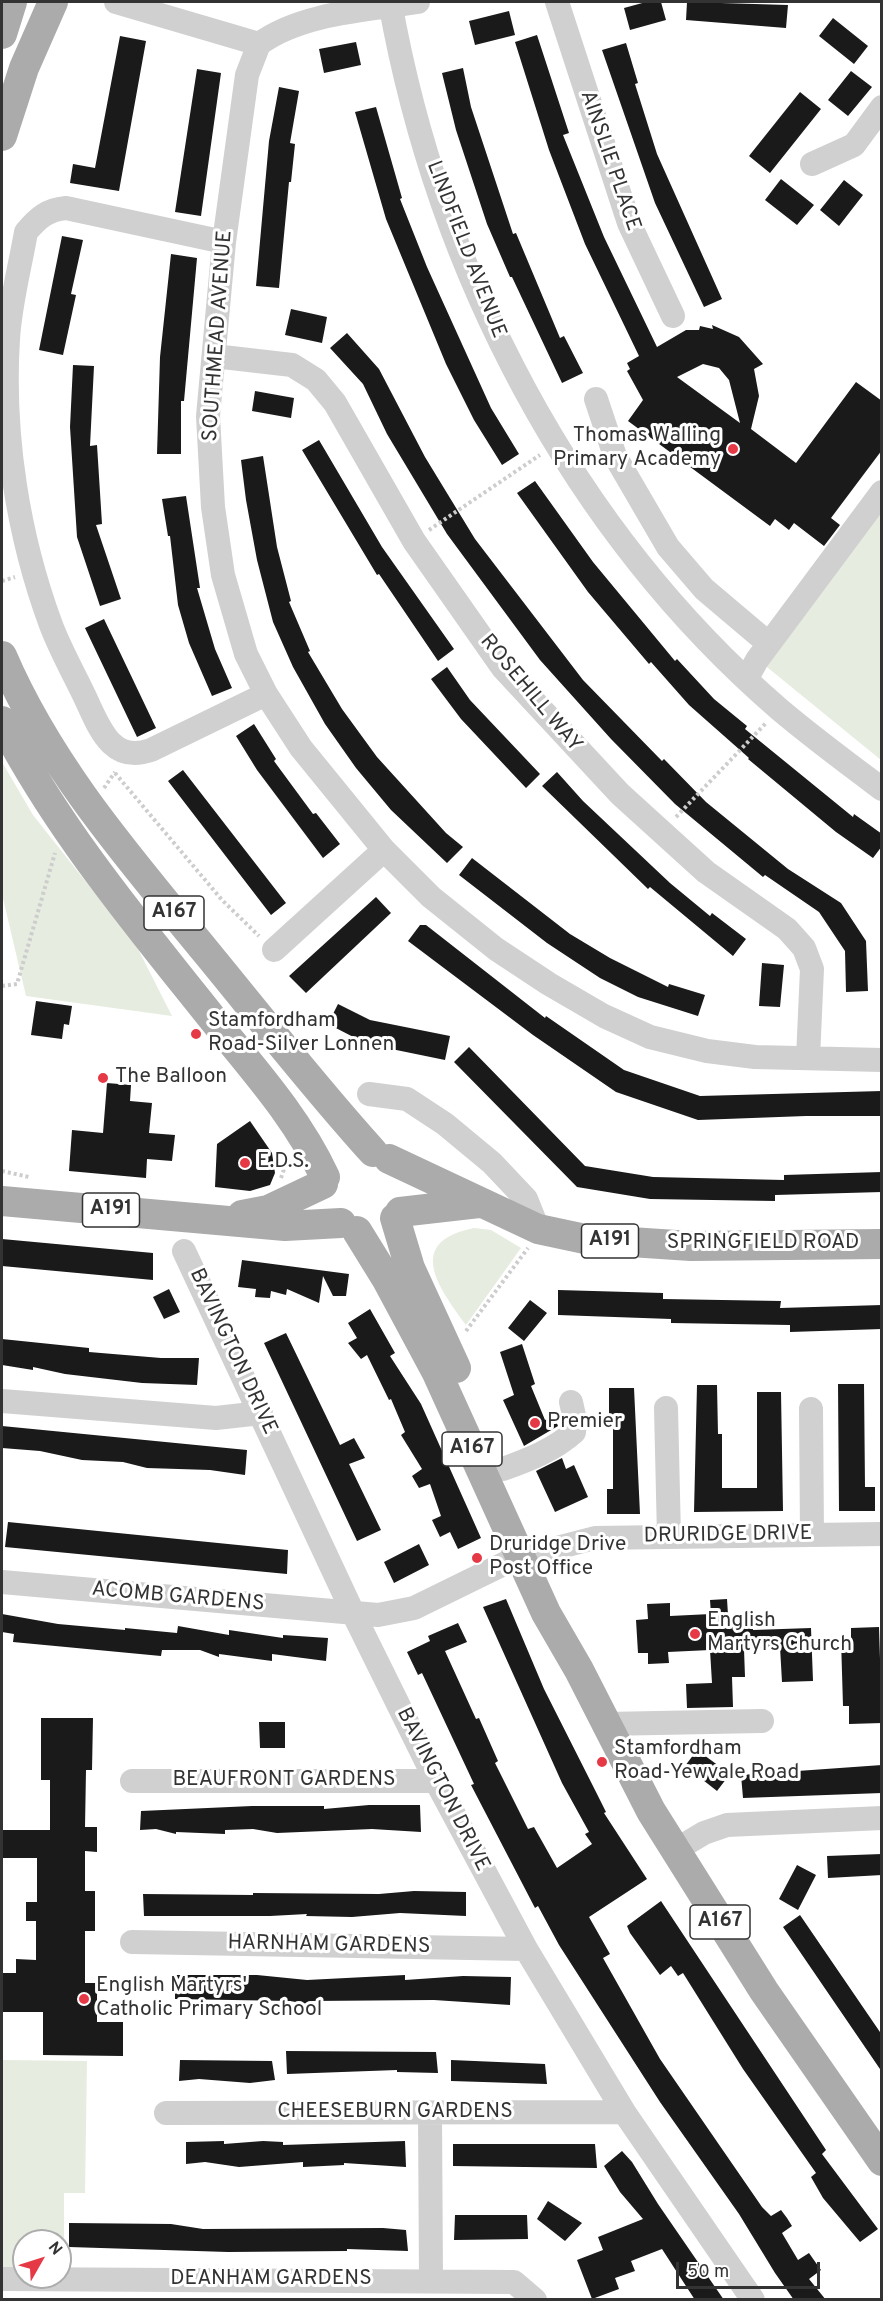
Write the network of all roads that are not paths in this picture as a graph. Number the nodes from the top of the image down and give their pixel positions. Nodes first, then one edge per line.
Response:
1 (12, 2) edge
2 (53, 2) edge
3 (116, 2) edge
4 (418, 2) edge
5 (557, 2) edge
6 (390, 4) edge
7 (2, 34) edge
8 (259, 44) junction
9 (882, 107) edge
10 (2, 136) edge
11 (812, 164) dead end
12 (224, 242) junction
13 (673, 316) dead end
14 (214, 356) junction
15 (596, 399) dead end
16 (882, 492) edge
17 (636, 495) junction
18 (604, 516) junction
19 (739, 618) junction
20 (769, 644) junction
21 (716, 649) junction
22 (2, 656) edge
23 (747, 678) junction
24 (266, 694) junction
25 (2, 721) edge
26 (882, 789) edge
27 (384, 850) junction
28 (274, 951) road end
29 (808, 1058) junction
30 (882, 1060) edge
31 (369, 1094) dead end
32 (381, 1155) junction
33 (324, 1181) junction
34 (2, 1201) edge
35 (482, 1203) junction
36 (397, 1215) junction
37 (221, 1219) junction
38 (349, 1227) junction
39 (538, 1229) junction
40 (882, 1244) edge
41 (184, 1251) dead end
42 (2, 1401) edge
43 (571, 1402) dead end
44 (666, 1408) dead end
45 (811, 1409) dead end
46 (261, 1413) junction
47 (503, 1469) junction
48 (812, 1535) junction
49 (669, 1537) junction
50 (881, 1539) edge
51 (531, 1554) junction
52 (2, 1582) edge
53 (354, 1615) junction
54 (762, 1721) dead end
55 (605, 1724) junction
56 (132, 1781) dead end
57 (436, 1781) junction
58 (882, 1818) edge
59 (674, 1851) junction
60 (132, 1942) dead end
61 (526, 1949) junction
62 (624, 2112) junction
63 (166, 2113) dead end
64 (430, 2113) junction
65 (882, 2161) edge
66 (2, 2279) edge
67 (431, 2281) junction
68 (535, 2300) edge
69 (753, 2300) edge

1 - 7 main road
2 - 10 main road
3 - 8 street
4 - 6 street
5 - 13 street, AINSLIE PLACE
6 - 8 street
6 - 18 street, LINDFIELD AVENUE
8 - 12 street, SOUTHMEAD AVENUE
9 - 11 street
12 - 14 street, SOUTHMEAD AVENUE
12 - 24 street
14 - 24 street, SOUTHMEAD AVENUE
14 - 29 street, ROSEHILL WAY
15 - 17 street
16 - 20 street
17 - 18 street
17 - 19 street
18 - 21 street, LINDFIELD AVENUE
19 - 20 street
19 - 21 street
20 - 23 street
21 - 23 street, LINDFIELD AVENUE
22 - 32 main road, A167
23 - 26 street, LINDFIELD AVENUE
24 - 27 street, SOUTHMEAD AVENUE
25 - 33 main road, A167
27 - 28 street
27 - 29 street, SOUTHMEAD AVENUE
29 - 30 street, SOUTHMEAD AVENUE
31 - 39 street
32 - 33 main road
32 - 35 main road, SPRINGFIELD ROAD / A191
32 - 36 main road
33 - 37 main road, A191
33 - 38 main road
34 - 37 main road, A191
35 - 36 main road
35 - 39 main road, SPRINGFIELD ROAD / A191
36 - 38 main road
36 - 47 main road, A167
37 - 38 main road, A191
38 - 51 main road, A167
39 - 40 main road, SPRINGFIELD ROAD / A191
41 - 46 street, BAVINGTON DRIVE
42 - 46 street
43 - 47 street
44 - 49 street
45 - 48 street
46 - 53 street, BAVINGTON DRIVE
47 - 51 main road, A167
48 - 49 street, DRURIDGE DRIVE
48 - 50 street, DRURIDGE DRIVE
49 - 51 street, DRURIDGE DRIVE
51 - 53 street, DRURIDGE DRIVE
51 - 55 main road, A167
52 - 53 street, ACOMB GARDENS
53 - 57 street, BAVINGTON DRIVE
54 - 55 street
55 - 59 main road, A167
56 - 57 street, BEAUFRONT GARDENS
57 - 61 street, BAVINGTON DRIVE
58 - 59 street
59 - 65 main road, A167
60 - 61 street, HARNHAM GARDENS
61 - 62 street, BAVINGTON DRIVE
62 - 64 street, CHEESEBURN GARDENS
62 - 69 street, BAVINGTON DRIVE
63 - 64 street, CHEESEBURN GARDENS
64 - 67 street
66 - 67 street, DEANHAM GARDENS
67 - 68 street, DEANHAM GARDENS

